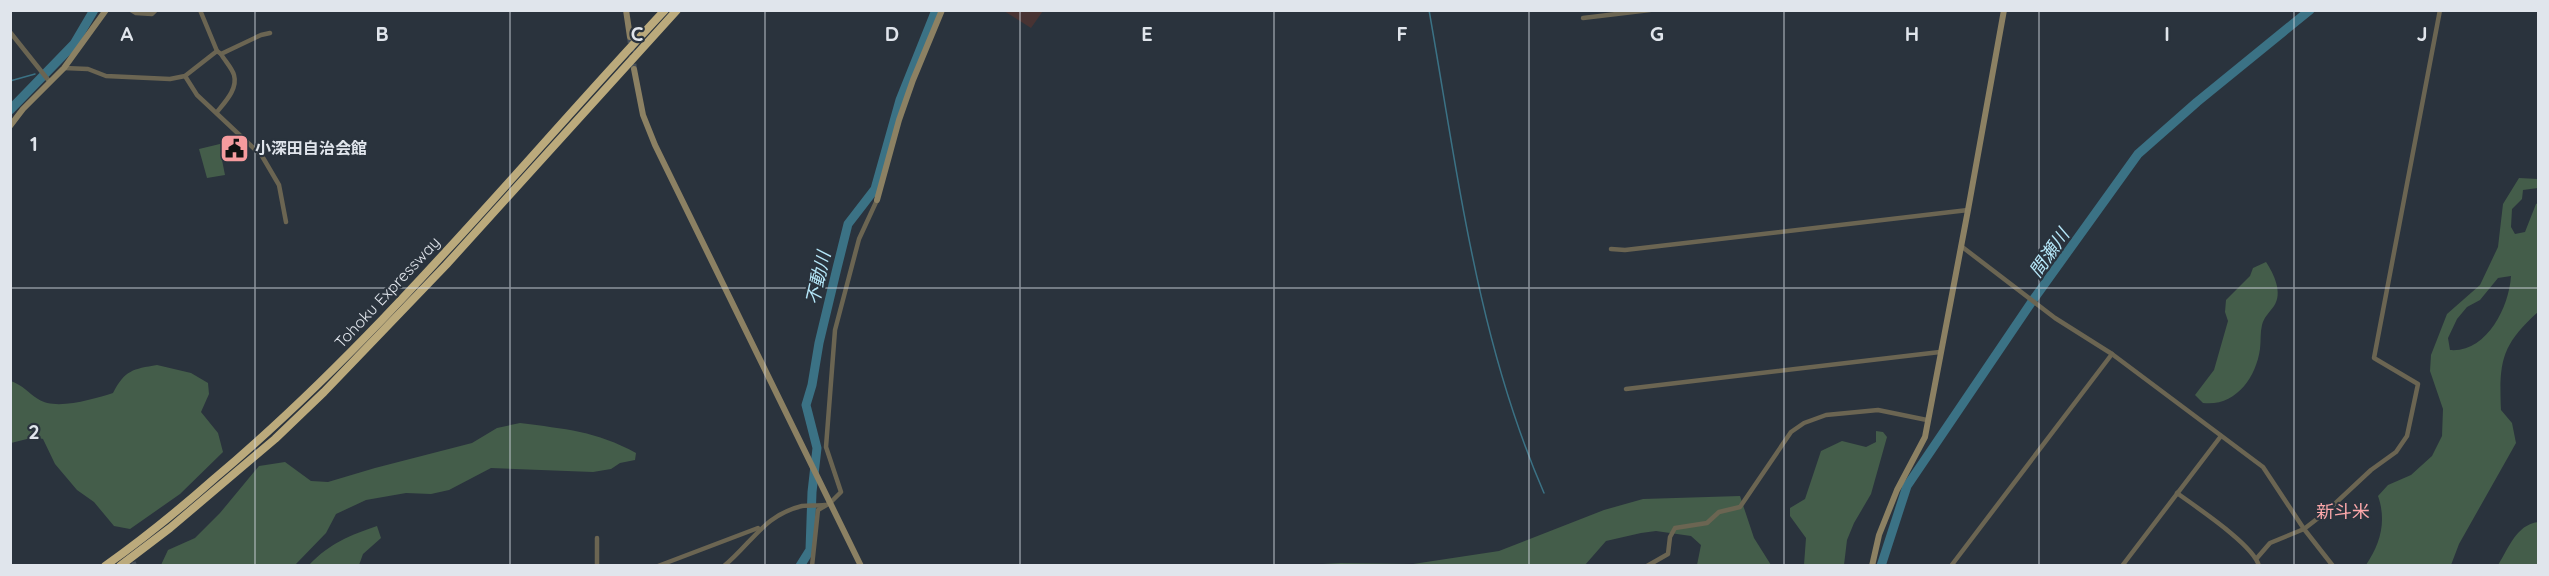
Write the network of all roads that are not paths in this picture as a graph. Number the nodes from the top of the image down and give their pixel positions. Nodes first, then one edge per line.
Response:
1 (106, 10) edge
2 (131, 10) edge
3 (156, 10) edge
4 (200, 10) edge
5 (626, 10) edge
6 (665, 10) edge
7 (677, 10) edge
8 (942, 10) edge
9 (1650, 10) edge
10 (2004, 10) edge
11 (2440, 10) edge
12 (1582, 18) dead end
13 (10, 32) edge
14 (270, 33) dead end
15 (630, 37) tunnel mouth
16 (219, 52) junction
17 (64, 68) junction
18 (634, 69) tunnel mouth
19 (184, 76) junction
20 (49, 81) junction
21 (217, 112) junction
22 (10, 126) edge
23 (878, 200) joint
24 (1968, 210) junction
25 (286, 222) dead end
26 (1961, 246) junction
27 (1611, 249) dead end
28 (1940, 352) junction
29 (2112, 354) junction
30 (1626, 389) dead end
31 (1927, 420) junction
32 (2221, 436) junction
33 (2177, 493) junction
34 (830, 503) junction
35 (761, 527) junction
36 (2304, 529) junction
37 (597, 538) dead end
38 (2257, 558) junction
39 (105, 566) edge
40 (120, 566) edge
41 (597, 566) edge
42 (658, 566) edge
43 (724, 566) edge
44 (812, 566) edge
45 (861, 566) edge
46 (1647, 566) edge
47 (1872, 566) edge
48 (1951, 566) edge
49 (2122, 566) edge
50 (2259, 566) edge
51 (2333, 566) edge

1 - 17 street
2 - 3 street
4 - 16 street
5 - 15 street
6 - 39 highway, Tohoku Expressway
7 - 40 highway, Tohoku Expressway
8 - 23 street
9 - 12 street
10 - 24 street
11 - 36 street
13 - 20 street
14 - 16 street
16 - 19 street
16 - 21 street
17 - 19 street
17 - 20 street
18 - 34 street
19 - 21 street
20 - 22 street
21 - 25 street
23 - 34 street
24 - 26 street
24 - 27 street
26 - 28 street
26 - 29 street
28 - 30 street
28 - 31 street
29 - 32 street
29 - 48 street
31 - 46 street
31 - 47 street
32 - 33 street
32 - 36 street
33 - 38 street
33 - 49 street
34 - 35 street
34 - 44 street
34 - 45 street
35 - 42 street
35 - 43 street
36 - 38 street
36 - 51 street
37 - 41 street
38 - 50 street

